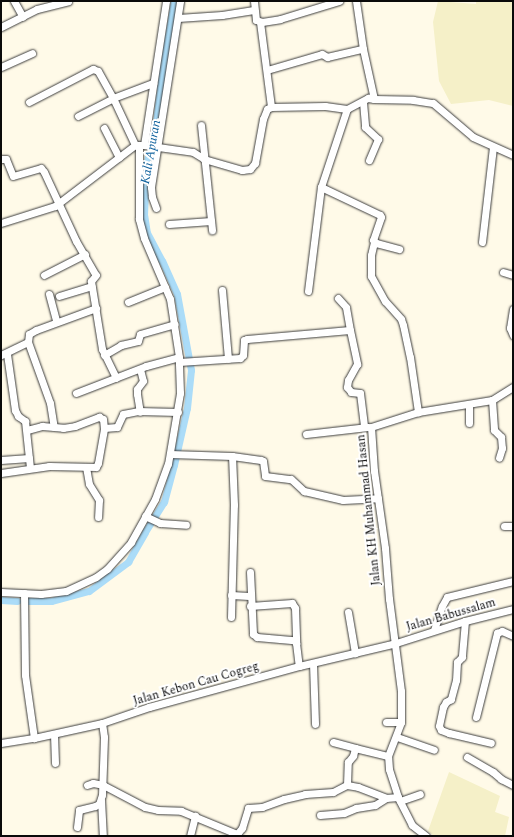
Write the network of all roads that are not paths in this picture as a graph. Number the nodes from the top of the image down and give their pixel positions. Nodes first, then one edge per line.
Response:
1 (14, 1) edge
2 (68, 1) edge
3 (166, 1) edge
4 (180, 1) edge
5 (254, 1) edge
6 (339, 1) edge
7 (356, 1) edge
8 (254, 10) junction
9 (23, 17) junction
10 (178, 18) junction
11 (260, 22) junction
12 (1, 27) edge
13 (363, 49) junction
14 (32, 53) dead end
15 (1, 67) edge
16 (267, 70) junction
17 (153, 83) junction
18 (113, 98) junction
19 (374, 99) junction
20 (29, 102) dead end
21 (363, 102) junction
22 (271, 107) junction
23 (347, 109) junction
24 (78, 116) dead end
25 (201, 125) dead end
26 (104, 128) dead end
27 (146, 146) junction
28 (493, 147) junction
29 (513, 155) edge
30 (119, 157) junction
31 (204, 159) junction
32 (1, 160) edge
33 (369, 160) dead end
34 (321, 187) junction
35 (60, 203) junction
36 (156, 208) dead end
37 (211, 221) junction
38 (1, 223) edge
39 (169, 224) dead end
40 (212, 230) dead end
41 (374, 242) junction
42 (482, 242) dead end
43 (399, 249) dead end
44 (85, 254) junction
45 (503, 272) dead end
46 (44, 275) dead end
47 (513, 275) edge
48 (91, 286) junction
49 (165, 287) junction
50 (222, 290) dead end
51 (308, 291) dead end
52 (48, 294) dead end
53 (59, 296) dead end
54 (338, 298) dead end
55 (128, 302) dead end
56 (96, 308) junction
57 (513, 309) edge
58 (56, 321) junction
59 (175, 324) junction
60 (350, 330) junction
61 (513, 335) edge
62 (28, 342) junction
63 (4, 354) edge
64 (104, 355) junction
65 (228, 359) junction
66 (180, 360) junction
67 (140, 369) junction
68 (116, 378) junction
69 (513, 387) edge
70 (76, 393) dead end
71 (492, 400) junction
72 (470, 404) junction
73 (140, 412) junction
74 (178, 412) junction
75 (418, 412) junction
76 (469, 423) dead end
77 (54, 427) junction
78 (368, 427) junction
79 (104, 428) junction
80 (27, 430) junction
81 (306, 434) dead end
82 (172, 454) junction
83 (232, 456) junction
84 (29, 458) junction
85 (499, 458) dead end
86 (1, 460) edge
87 (86, 467) junction
88 (30, 468) junction
89 (1, 473) edge
90 (378, 498) junction
91 (98, 517) dead end
92 (146, 517) junction
93 (186, 525) dead end
94 (504, 526) dead end
95 (513, 526) edge
96 (250, 572) dead end
97 (513, 581) edge
98 (1, 592) edge
99 (24, 593) junction
100 (231, 595) junction
101 (249, 596) junction
102 (250, 606) junction
103 (513, 609) edge
104 (348, 612) dead end
105 (231, 617) dead end
106 (465, 621) junction
107 (434, 630) junction
108 (513, 636) edge
109 (296, 643) junction
110 (396, 643) junction
111 (355, 653) junction
112 (313, 663) junction
113 (299, 666) junction
114 (476, 717) dead end
115 (386, 722) dead end
116 (402, 722) junction
117 (102, 723) junction
118 (314, 724) dead end
119 (54, 734) junction
120 (397, 737) junction
121 (34, 738) junction
122 (333, 742) dead end
123 (1, 743) edge
124 (491, 743) dead end
125 (355, 748) junction
126 (434, 750) dead end
127 (388, 756) junction
128 (467, 757) dead end
129 (55, 763) dead end
130 (87, 785) dead end
131 (103, 785) junction
132 (347, 785) junction
133 (513, 785) edge
134 (420, 794) dead end
135 (386, 798) junction
136 (399, 799) junction
137 (100, 800) junction
138 (195, 816) junction
139 (320, 816) dead end
140 (77, 827) dead end
141 (103, 836) edge
142 (190, 836) edge
143 (426, 836) edge

1 - 9 street
2 - 9 street
3 - 17 street
4 - 10 street
5 - 8 street
6 - 11 street
7 - 13 street
8 - 10 street
8 - 11 street
9 - 12 street
10 - 27 street
11 - 16 street
13 - 16 street
13 - 19 street
14 - 15 street
16 - 22 street
17 - 18 street
17 - 27 street
18 - 20 street
18 - 24 street
18 - 27 street
19 - 21 street
19 - 28 street
21 - 23 street
21 - 33 street
22 - 23 street
22 - 31 street
23 - 34 street
25 - 31 street
26 - 30 street
27 - 30 street
27 - 31 street
27 - 36 street
27 - 49 street
28 - 29 street
28 - 42 street
30 - 35 street
31 - 37 street
32 - 35 street
34 - 41 street
34 - 51 street
35 - 38 street
35 - 44 street
37 - 39 street
37 - 40 street
41 - 43 street
41 - 75 street
44 - 46 street
44 - 48 street
45 - 47 street
48 - 53 street
48 - 56 street
49 - 55 street
49 - 59 street
50 - 65 street
52 - 58 street
54 - 60 street
56 - 58 street
56 - 64 street
57 - 61 street
58 - 62 street
59 - 64 street
59 - 66 street
60 - 65 street
60 - 78 street
62 - 63 street
62 - 77 street
63 - 80 street
64 - 68 street
65 - 66 street
66 - 67 street
66 - 74 street
67 - 68 street
67 - 73 street
68 - 70 street
69 - 71 street, Jalan KH Muhammad Hasan
71 - 72 street, Jalan KH Muhammad Hasan
71 - 85 street
72 - 75 street, Jalan KH Muhammad Hasan
72 - 76 street
73 - 74 street
73 - 79 street
74 - 82 street
75 - 78 street, Jalan KH Muhammad Hasan
77 - 79 street
77 - 80 street
78 - 81 street
78 - 90 street, Jalan KH Muhammad Hasan
79 - 87 street
80 - 84 street
82 - 83 street
82 - 92 street
83 - 90 street
83 - 100 street
84 - 86 street
84 - 88 street
87 - 88 street
87 - 91 street
88 - 89 street
90 - 110 street, Jalan KH Muhammad Hasan
92 - 93 street
92 - 99 street
94 - 95 street
96 - 101 street
97 - 107 street
98 - 99 street
99 - 121 street
100 - 101 street
100 - 105 street
101 - 102 street
102 - 109 street
102 - 109 street
103 - 106 street, Jalan Babussalam
104 - 111 street
106 - 107 street, Jalan Babussalam
106 - 124 street
107 - 110 street, Jalan Babussalam
108 - 114 street
109 - 113 street
110 - 111 street, Jalan Kebon Cau Cogreg
110 - 116 street, Jalan KH Muhammad Hasan
111 - 112 street, Jalan Kebon Cau Cogreg
112 - 113 street, Jalan Kebon Cau Cogreg
112 - 118 street
113 - 117 street, Jalan Kebon Cau Cogreg
115 - 116 street
116 - 120 street
117 - 119 street, Jalan Kebon Cau Cogreg
117 - 131 street
119 - 121 street, Jalan Kebon Cau Cogreg
119 - 129 street
120 - 126 street
120 - 127 street
121 - 123 street, Jalan Kebon Cau Cogreg
122 - 125 street
125 - 127 street
125 - 132 street
127 - 136 street
128 - 133 street
130 - 131 street
131 - 137 street
131 - 138 street
132 - 135 street
132 - 138 street
134 - 136 street
135 - 136 street
135 - 139 street
136 - 143 street
137 - 140 street
137 - 141 street
138 - 142 street

